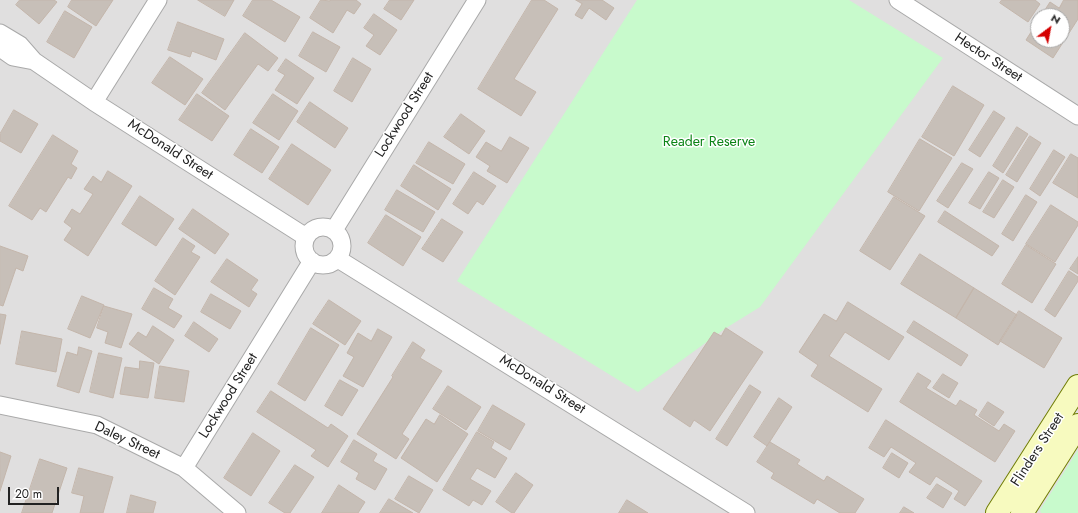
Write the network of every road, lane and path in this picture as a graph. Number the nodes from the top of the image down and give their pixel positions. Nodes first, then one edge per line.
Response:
1 (158, 0) edge
2 (477, 0) edge
3 (898, 0) edge
4 (0, 32) edge
5 (0, 48) edge
6 (34, 61) junction
7 (94, 102) junction
8 (1078, 116) edge
9 (334, 230) junction
10 (306, 237) junction
11 (338, 259) junction
12 (312, 262) junction
13 (1078, 386) edge
14 (0, 405) edge
15 (1078, 425) edge
16 (184, 468) junction
17 (237, 513) edge
18 (746, 513) edge
19 (997, 513) edge
20 (1022, 513) edge

1 - 7 street
2 - 9 street, Lockwood Street
3 - 8 street, Hector Street
4 - 6 street, McDonald Street
5 - 6 street, McDonald Street
6 - 7 street, McDonald Street
7 - 10 street, McDonald Street
9 - 10 street
9 - 11 street
10 - 12 street
11 - 12 street
11 - 18 street, McDonald Street
12 - 16 street, Lockwood Street
13 - 19 main road, Flinders Street
14 - 16 street, Daley Street
15 - 20 main road, Flinders Street
16 - 17 street, Daley Street

